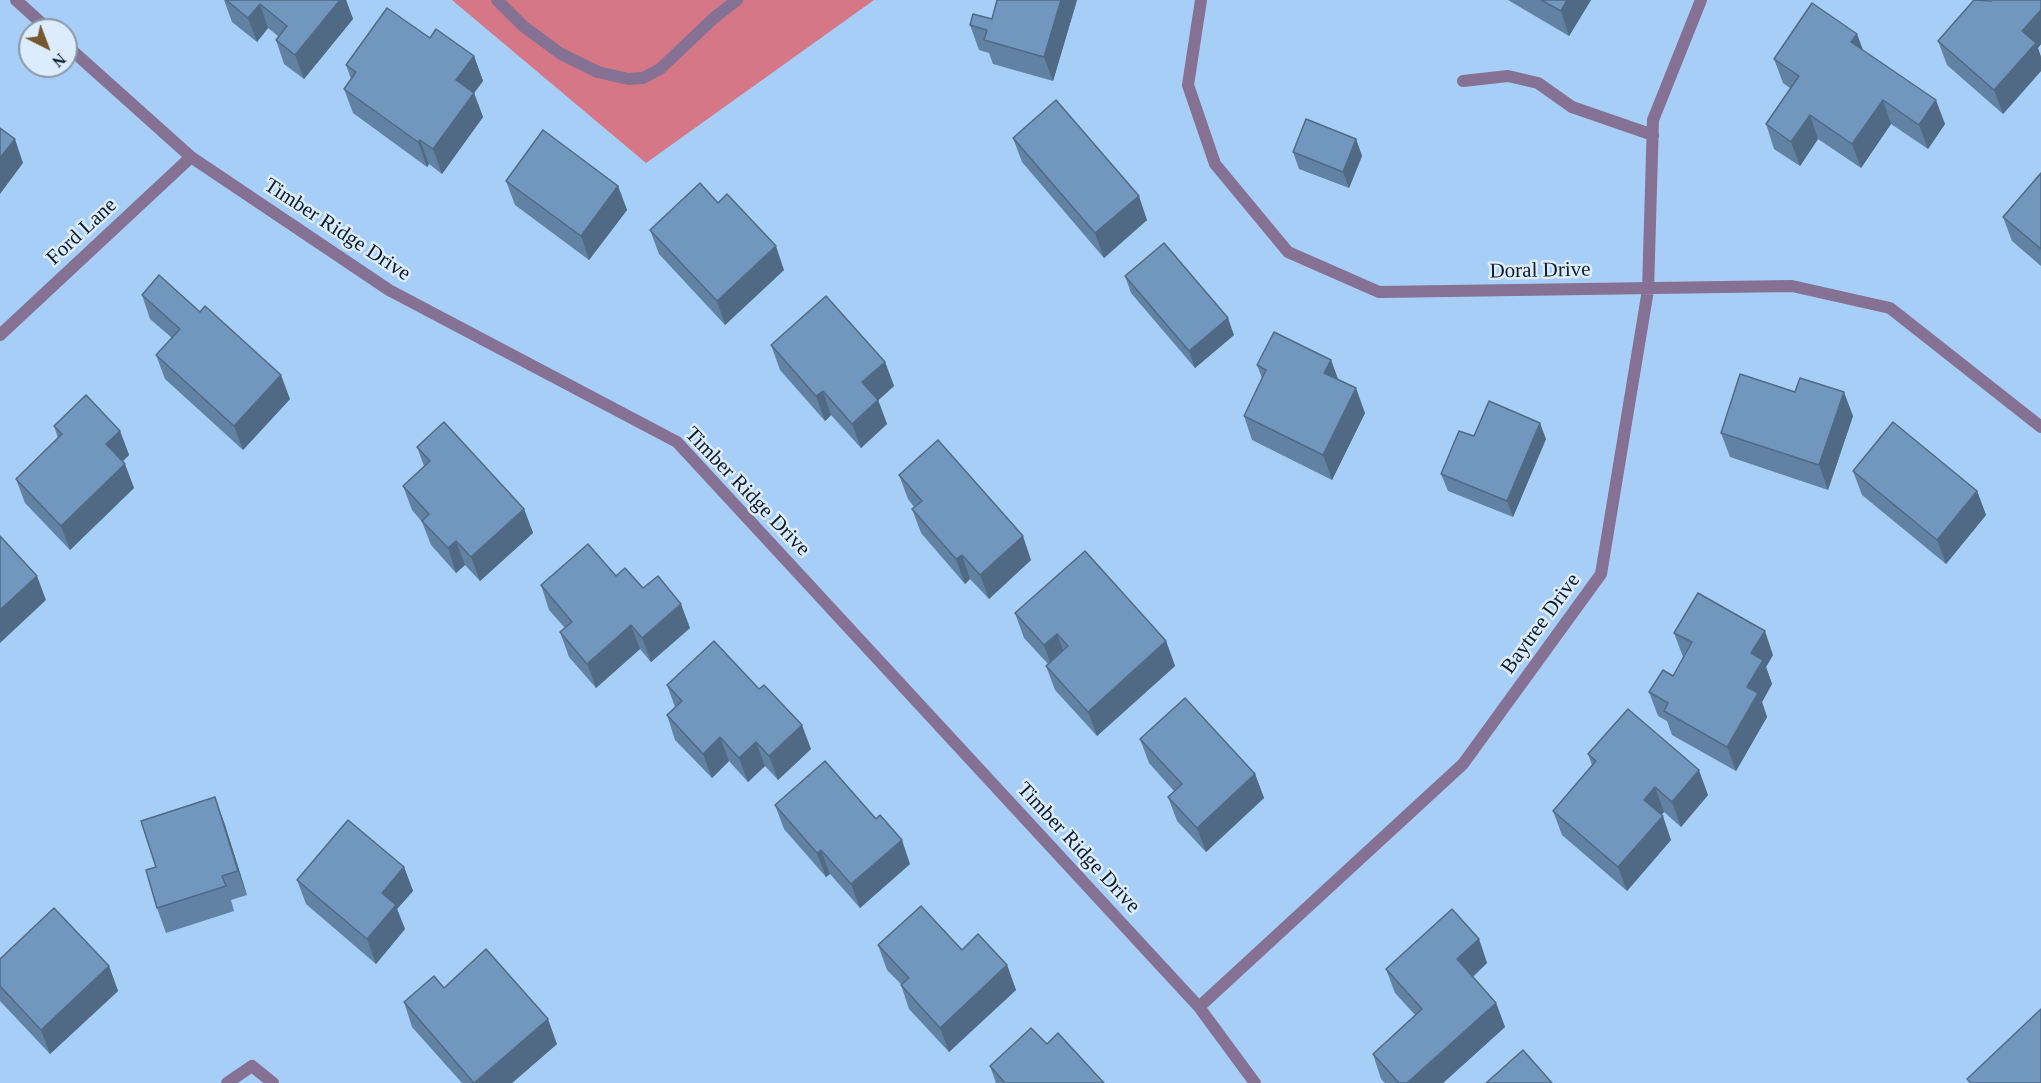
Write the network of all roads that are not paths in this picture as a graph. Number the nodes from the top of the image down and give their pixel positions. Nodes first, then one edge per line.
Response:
1 (16, 0) edge
2 (498, 0) edge
3 (737, 0) edge
4 (1201, 0) edge
5 (1701, 0) edge
6 (36, 18) edge
7 (78, 56) edge
8 (1463, 81) dead end
9 (1653, 135) junction
10 (191, 157) junction
11 (1648, 290) junction
12 (0, 335) edge
13 (2041, 427) edge
14 (1199, 1007) junction
15 (227, 1083) edge
16 (273, 1083) edge
17 (1255, 1083) edge

1 - 6 street
2 - 3 street
4 - 11 street, Doral Drive
5 - 9 street, Baytree Drive
7 - 10 street, Timber Ridge Drive
8 - 9 street
9 - 11 street, Baytree Drive
10 - 12 street, Ford Lane
10 - 14 street, Timber Ridge Drive
11 - 13 street, Doral Drive
11 - 14 street, Baytree Drive
14 - 17 street, Timber Ridge Drive
15 - 16 street

